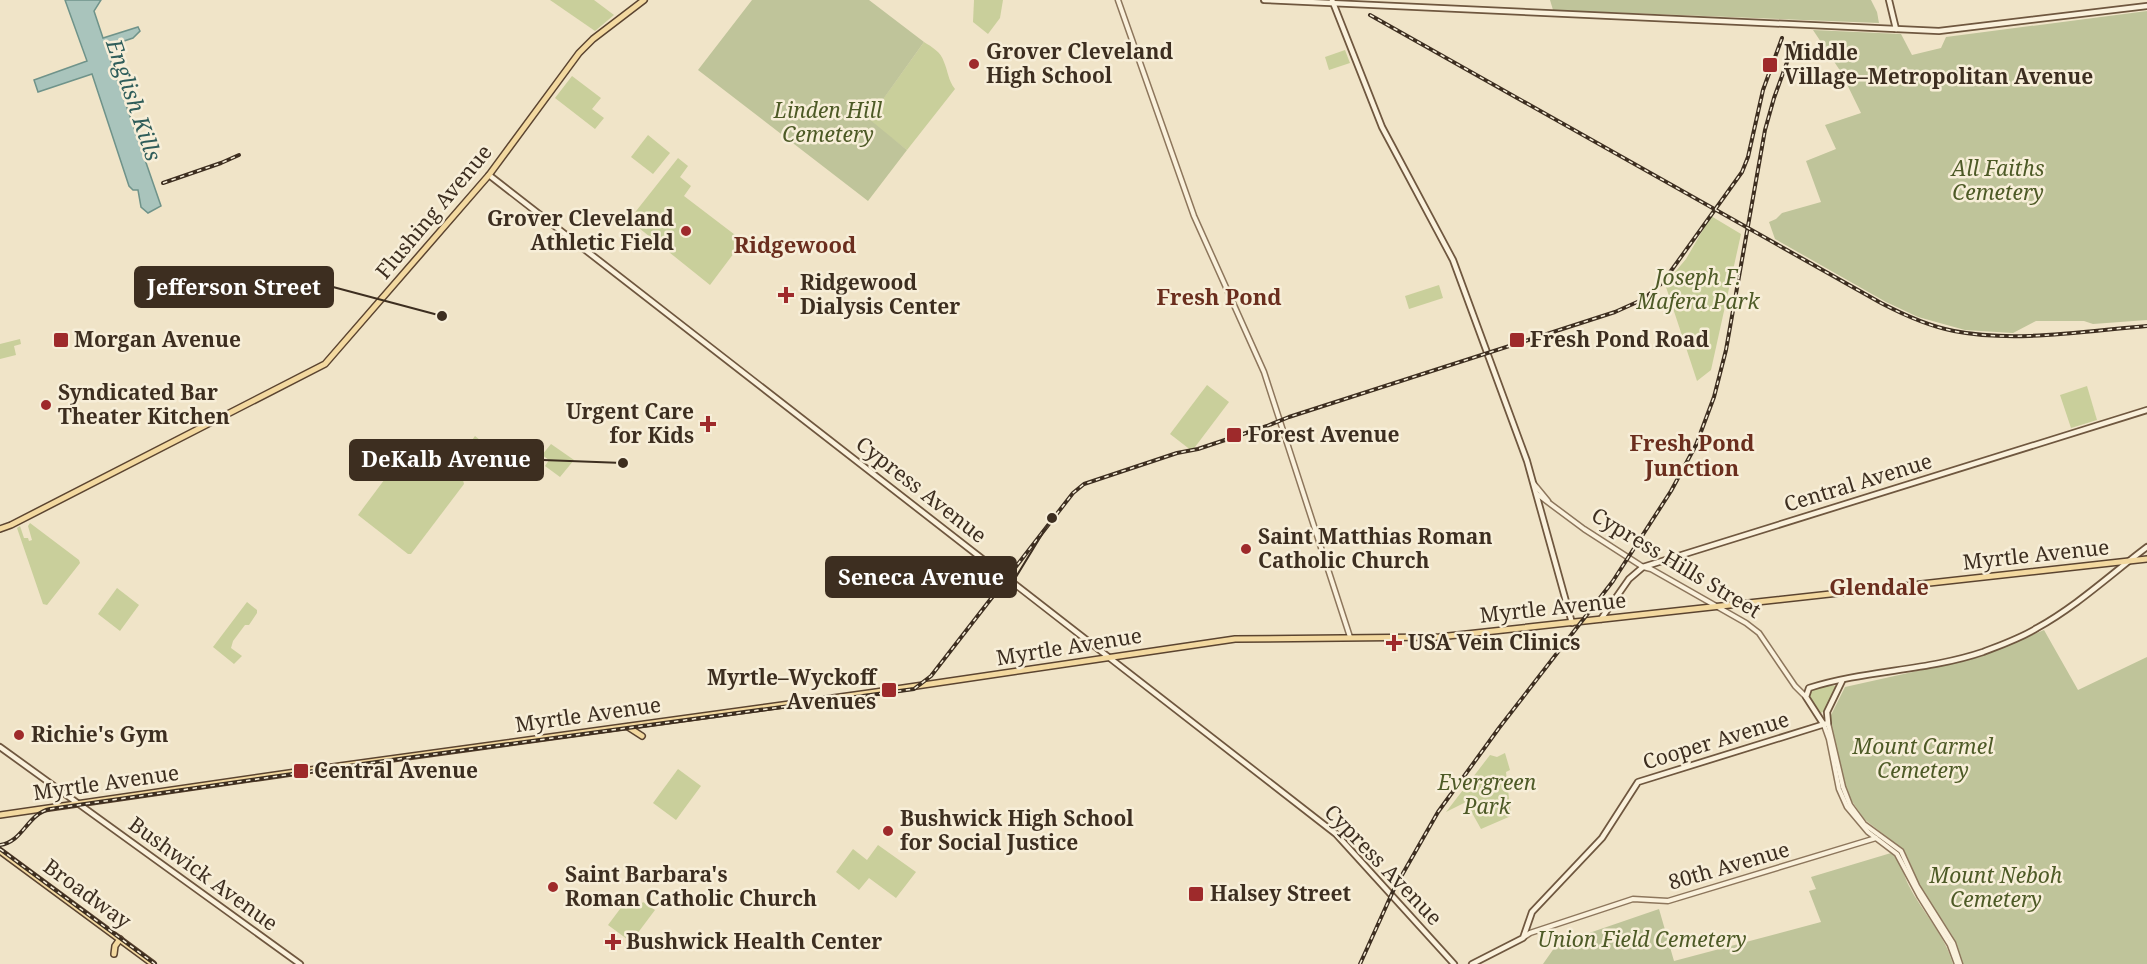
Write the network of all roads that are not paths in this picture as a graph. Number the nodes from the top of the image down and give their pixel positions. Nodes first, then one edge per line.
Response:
1 (644, 0) edge
2 (1118, 0) edge
3 (1264, 0) edge
4 (1888, 0) edge
5 (1332, 2) edge
6 (2147, 6) edge
7 (1896, 29) junction
8 (489, 175) junction
9 (2147, 411) edge
10 (1534, 483) junction
11 (1536, 493) junction
12 (1548, 502) junction
13 (0, 529) edge
14 (2147, 546) edge
15 (2147, 559) edge
16 (2129, 561) junction
17 (1643, 567) junction
18 (1718, 607) junction
19 (1601, 619) junction
20 (1572, 623) junction
21 (1350, 638) junction
22 (1110, 657) junction
23 (1842, 681) junction
24 (1806, 697) junction
25 (1827, 712) junction
26 (1818, 714) junction
27 (1826, 724) junction
28 (628, 726) junction
29 (642, 735) dead end
30 (0, 747) edge
31 (78, 804) junction
32 (0, 815) edge
33 (1876, 838) junction
34 (0, 851) edge
35 (1523, 938) junction
36 (120, 939) junction
37 (114, 954) dead end
38 (153, 964) edge
39 (300, 964) edge
40 (1454, 964) edge
41 (1472, 964) edge
42 (1958, 964) edge

1 - 8 main road, Flushing Avenue
2 - 21 street
3 - 5 main road
4 - 7 main road
5 - 7 main road
5 - 10 main road
6 - 7 main road
8 - 13 main road, Flushing Avenue
8 - 22 main road, Cypress Avenue
9 - 17 main road, Central Avenue
10 - 11 main road
10 - 12 street, Cypress Hills Street
11 - 12 street, Cypress Hills Street
11 - 20 main road
12 - 17 street, Cypress Hills Street
14 - 16 main road, Cooper Avenue
15 - 16 main road, Myrtle Avenue
16 - 18 main road, Myrtle Avenue
16 - 23 main road, Cooper Avenue
17 - 18 street, Cypress Hills Street
17 - 19 main road, Central Avenue
18 - 19 main road, Myrtle Avenue
18 - 24 street, Cypress Hills Street
19 - 20 main road, Myrtle Avenue
20 - 21 main road, Myrtle Avenue
21 - 22 main road, Myrtle Avenue
22 - 28 main road, Myrtle Avenue
22 - 40 main road, Cypress Avenue
23 - 24 main road, Cooper Avenue
23 - 25 main road
24 - 26 main road, Cypress Hills Street
25 - 26 main road
25 - 27 main road
26 - 27 main road, Cypress Hills Street
27 - 33 street, Cypress Hills Street
27 - 35 main road, Cooper Avenue
27 - 42 street, Cypress Hills Street
28 - 29 main road
28 - 31 main road, Myrtle Avenue
30 - 31 main road, Bushwick Avenue
31 - 32 main road, Myrtle Avenue
31 - 39 main road, Bushwick Avenue
33 - 35 street, 80th Avenue
33 - 42 street, Cypress Hills Street
34 - 36 main road, Broadway
35 - 41 main road
36 - 37 main road
36 - 38 main road, Broadway

